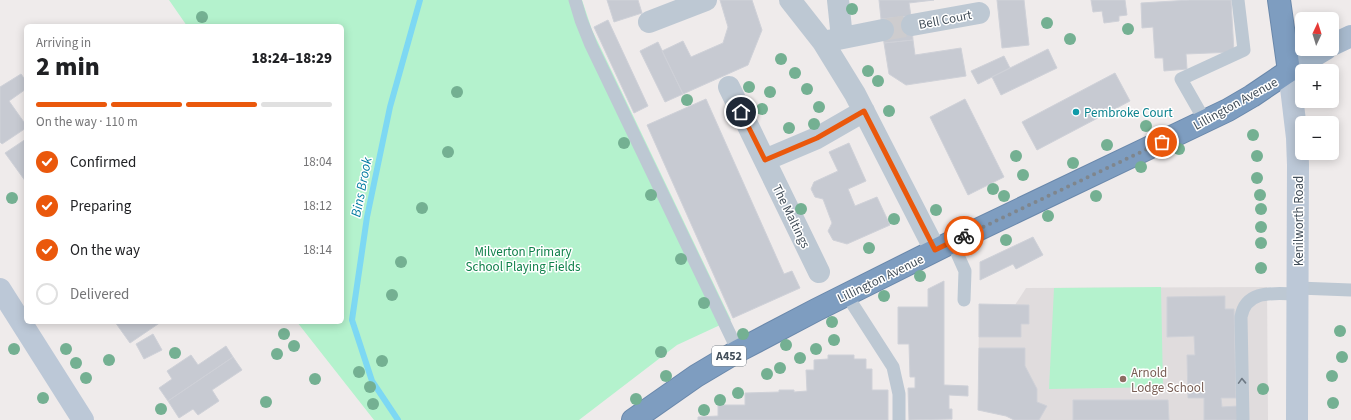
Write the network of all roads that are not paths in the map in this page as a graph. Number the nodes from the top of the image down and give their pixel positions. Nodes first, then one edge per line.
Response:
1 (575, 0) edge
2 (706, 0) edge
3 (790, 0) edge
4 (838, 0) edge
5 (1238, 0) edge
6 (1279, 0) edge
7 (680, 4) edge
8 (979, 13) dead end
9 (649, 22) dead end
10 (912, 25) tunnel mouth
11 (883, 30) tunnel mouth
12 (835, 34) junction
13 (1351, 36) edge
14 (1339, 42) edge
15 (1315, 56) edge
16 (1290, 71) junction
17 (729, 87) dead end
18 (864, 111) junction
19 (1205, 121) junction
20 (765, 160) junction
21 (944, 246) junction
22 (819, 272) dead end
23 (0, 290) edge
24 (1351, 290) edge
25 (1298, 291) junction
26 (846, 294) junction
27 (964, 300) dead end
28 (738, 351) junction
29 (83, 420) edge
30 (633, 420) edge
31 (899, 420) edge
32 (1244, 420) edge
33 (1297, 420) edge

1 - 28 lane
2 - 7 street
3 - 12 street
4 - 12 street
5 - 19 lane
6 - 16 highway, Kenilworth Road
7 - 9 street
8 - 10 street, Bell Court
11 - 12 street
12 - 18 street
13 - 14 main road
15 - 16 main road, Lillington Avenue
16 - 19 highway, Lillington Avenue / A452
16 - 25 main road, Kenilworth Road
17 - 20 street, The Maltings
18 - 20 street
18 - 21 street
19 - 21 highway, Lillington Avenue / A452
20 - 22 street, The Maltings
21 - 26 highway, Lillington Avenue / A452
21 - 27 lane
23 - 29 main road
24 - 25 lane
32 -> 25 lane
25 - 33 main road, Kenilworth Road
26 - 28 highway, Lillington Avenue / A452
26 - 31 lane
28 - 30 highway, Lillington Avenue / A452

